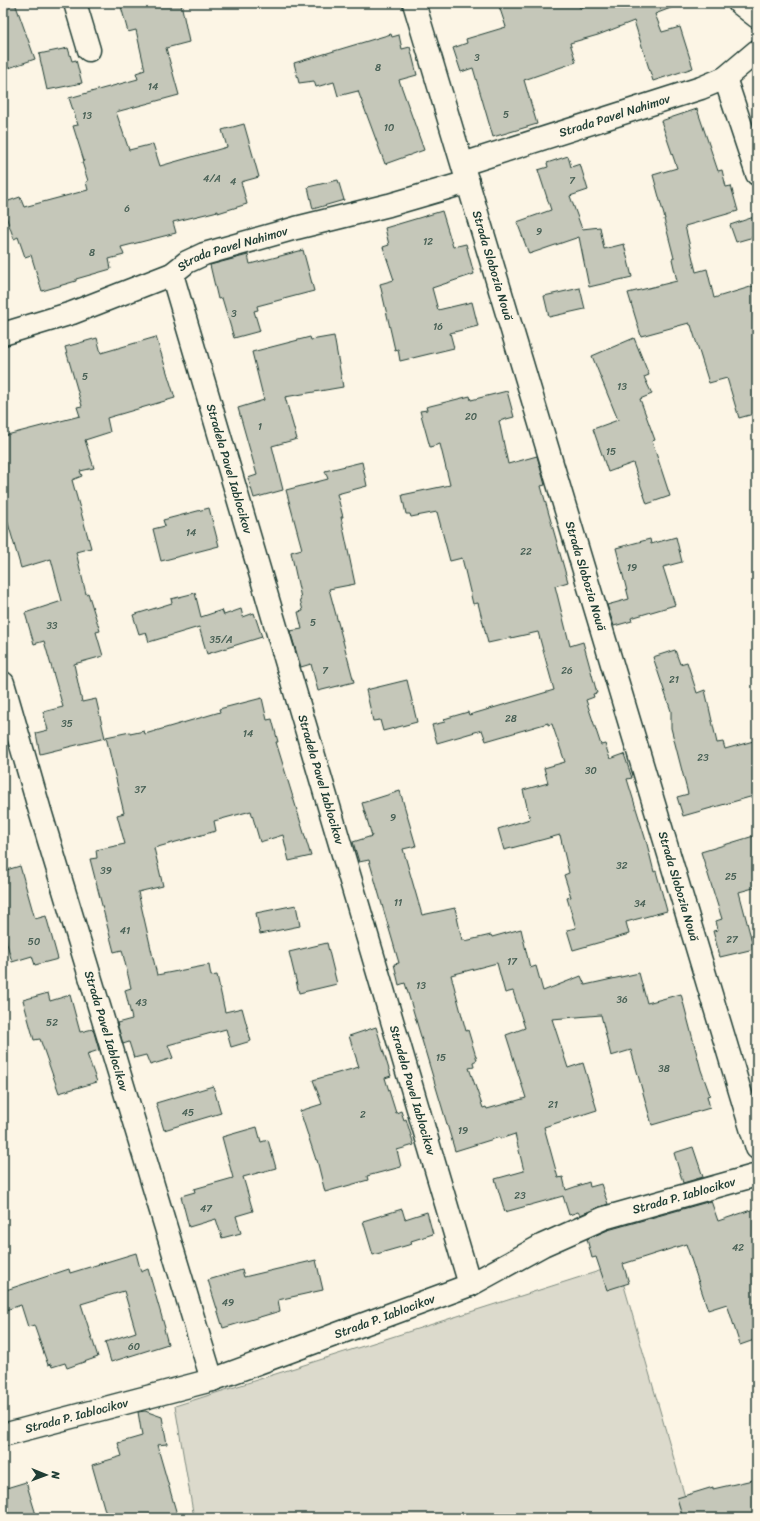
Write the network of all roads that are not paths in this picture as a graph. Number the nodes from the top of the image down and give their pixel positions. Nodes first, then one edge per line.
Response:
1 (75, 3) edge
2 (414, 3) edge
3 (739, 3) edge
4 (757, 17) edge
5 (89, 50) dead end
6 (757, 51) edge
7 (725, 78) junction
8 (466, 173) junction
9 (757, 174) edge
10 (172, 274) junction
11 (3, 334) edge
12 (3, 683) edge
13 (757, 1148) edge
14 (757, 1175) edge
15 (470, 1285) junction
16 (212, 1380) junction
17 (3, 1435) edge

1 - 5 street
2 - 8 street, Strada Slobozia Nouă
3 - 4 street
6 - 7 street, Strada Pavel Nahimov
7 - 8 street, Strada Pavel Nahimov
7 - 9 street
8 - 10 street, Strada Pavel Nahimov
8 - 13 street, Strada Slobozia Nouă
10 - 11 street, Strada Pavel Nahimov
10 - 15 street, Stradela Pavel Iablocikov
12 - 16 street, Strada Pavel Iablocikov
14 - 15 street, Strada P. Iablocikov
15 - 16 street, Strada P. Iablocikov
16 - 17 street, Strada P. Iablocikov

